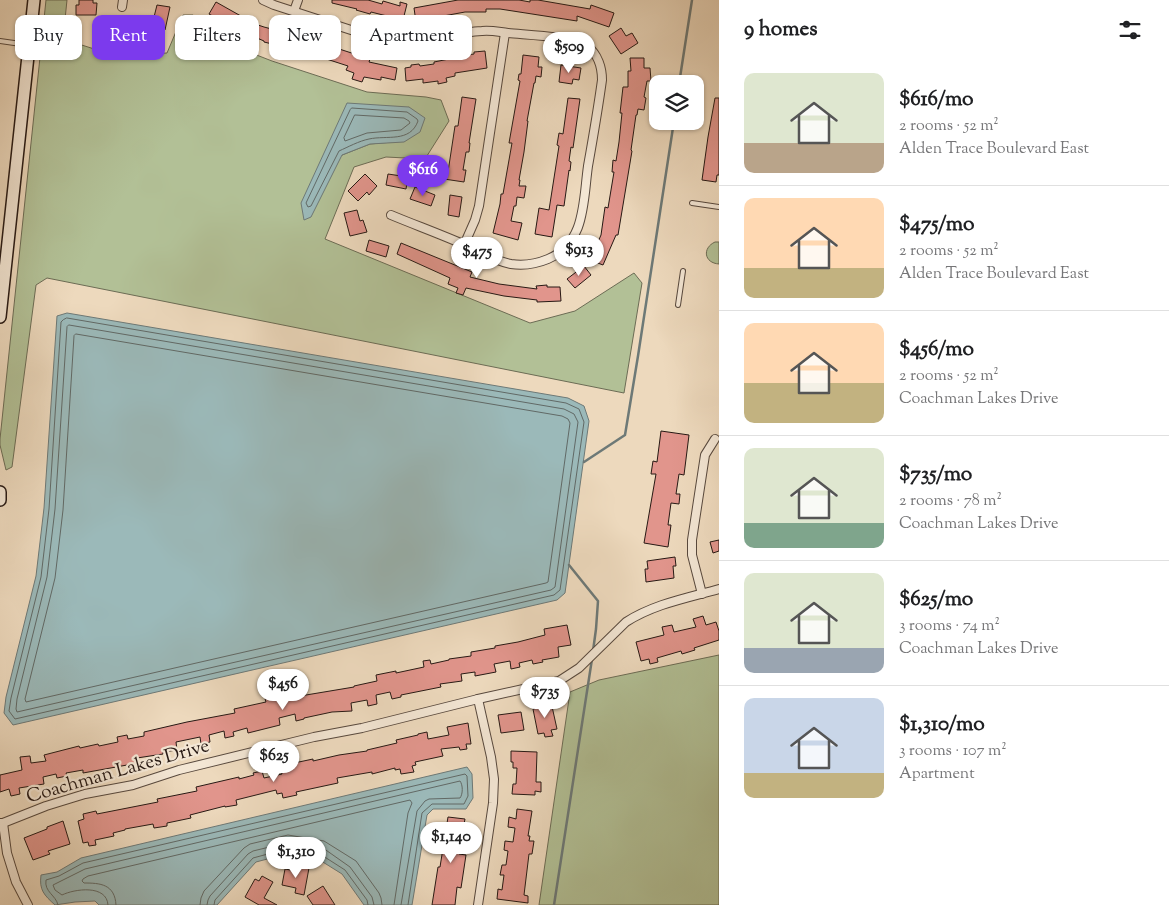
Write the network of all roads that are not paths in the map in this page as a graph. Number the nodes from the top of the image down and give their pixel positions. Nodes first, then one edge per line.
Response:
1 (34, 0) edge
2 (263, 0) edge
3 (298, 0) edge
4 (294, 11) junction
5 (33, 15) edge
6 (504, 33) junction
7 (0, 41) edge
8 (15, 43) edge
9 (28, 60) edge
10 (692, 204) dead end
11 (719, 207) edge
12 (391, 215) dead end
13 (464, 245) junction
14 (683, 271) dead end
15 (678, 305) dead end
16 (0, 317) edge
17 (715, 439) dead end
18 (0, 492) edge
19 (0, 500) edge
20 (719, 589) edge
21 (702, 594) junction
22 (478, 699) junction
23 (2, 823) edge
24 (28, 905) edge
25 (478, 905) edge

1 - 5 street
2 - 4 street
3 - 4 street
4 - 6 street
6 - 13 street
6 - 13 street
7 - 8 lane
9 - 16 street
10 - 11 lane
12 - 13 street
14 - 15 lane
17 - 21 street
18 - 19 street
20 - 21 street, Coachman Lakes Drive
21 - 22 street, Coachman Lakes Drive
22 - 23 street, Coachman Lakes Drive
22 - 25 street
23 - 24 street

